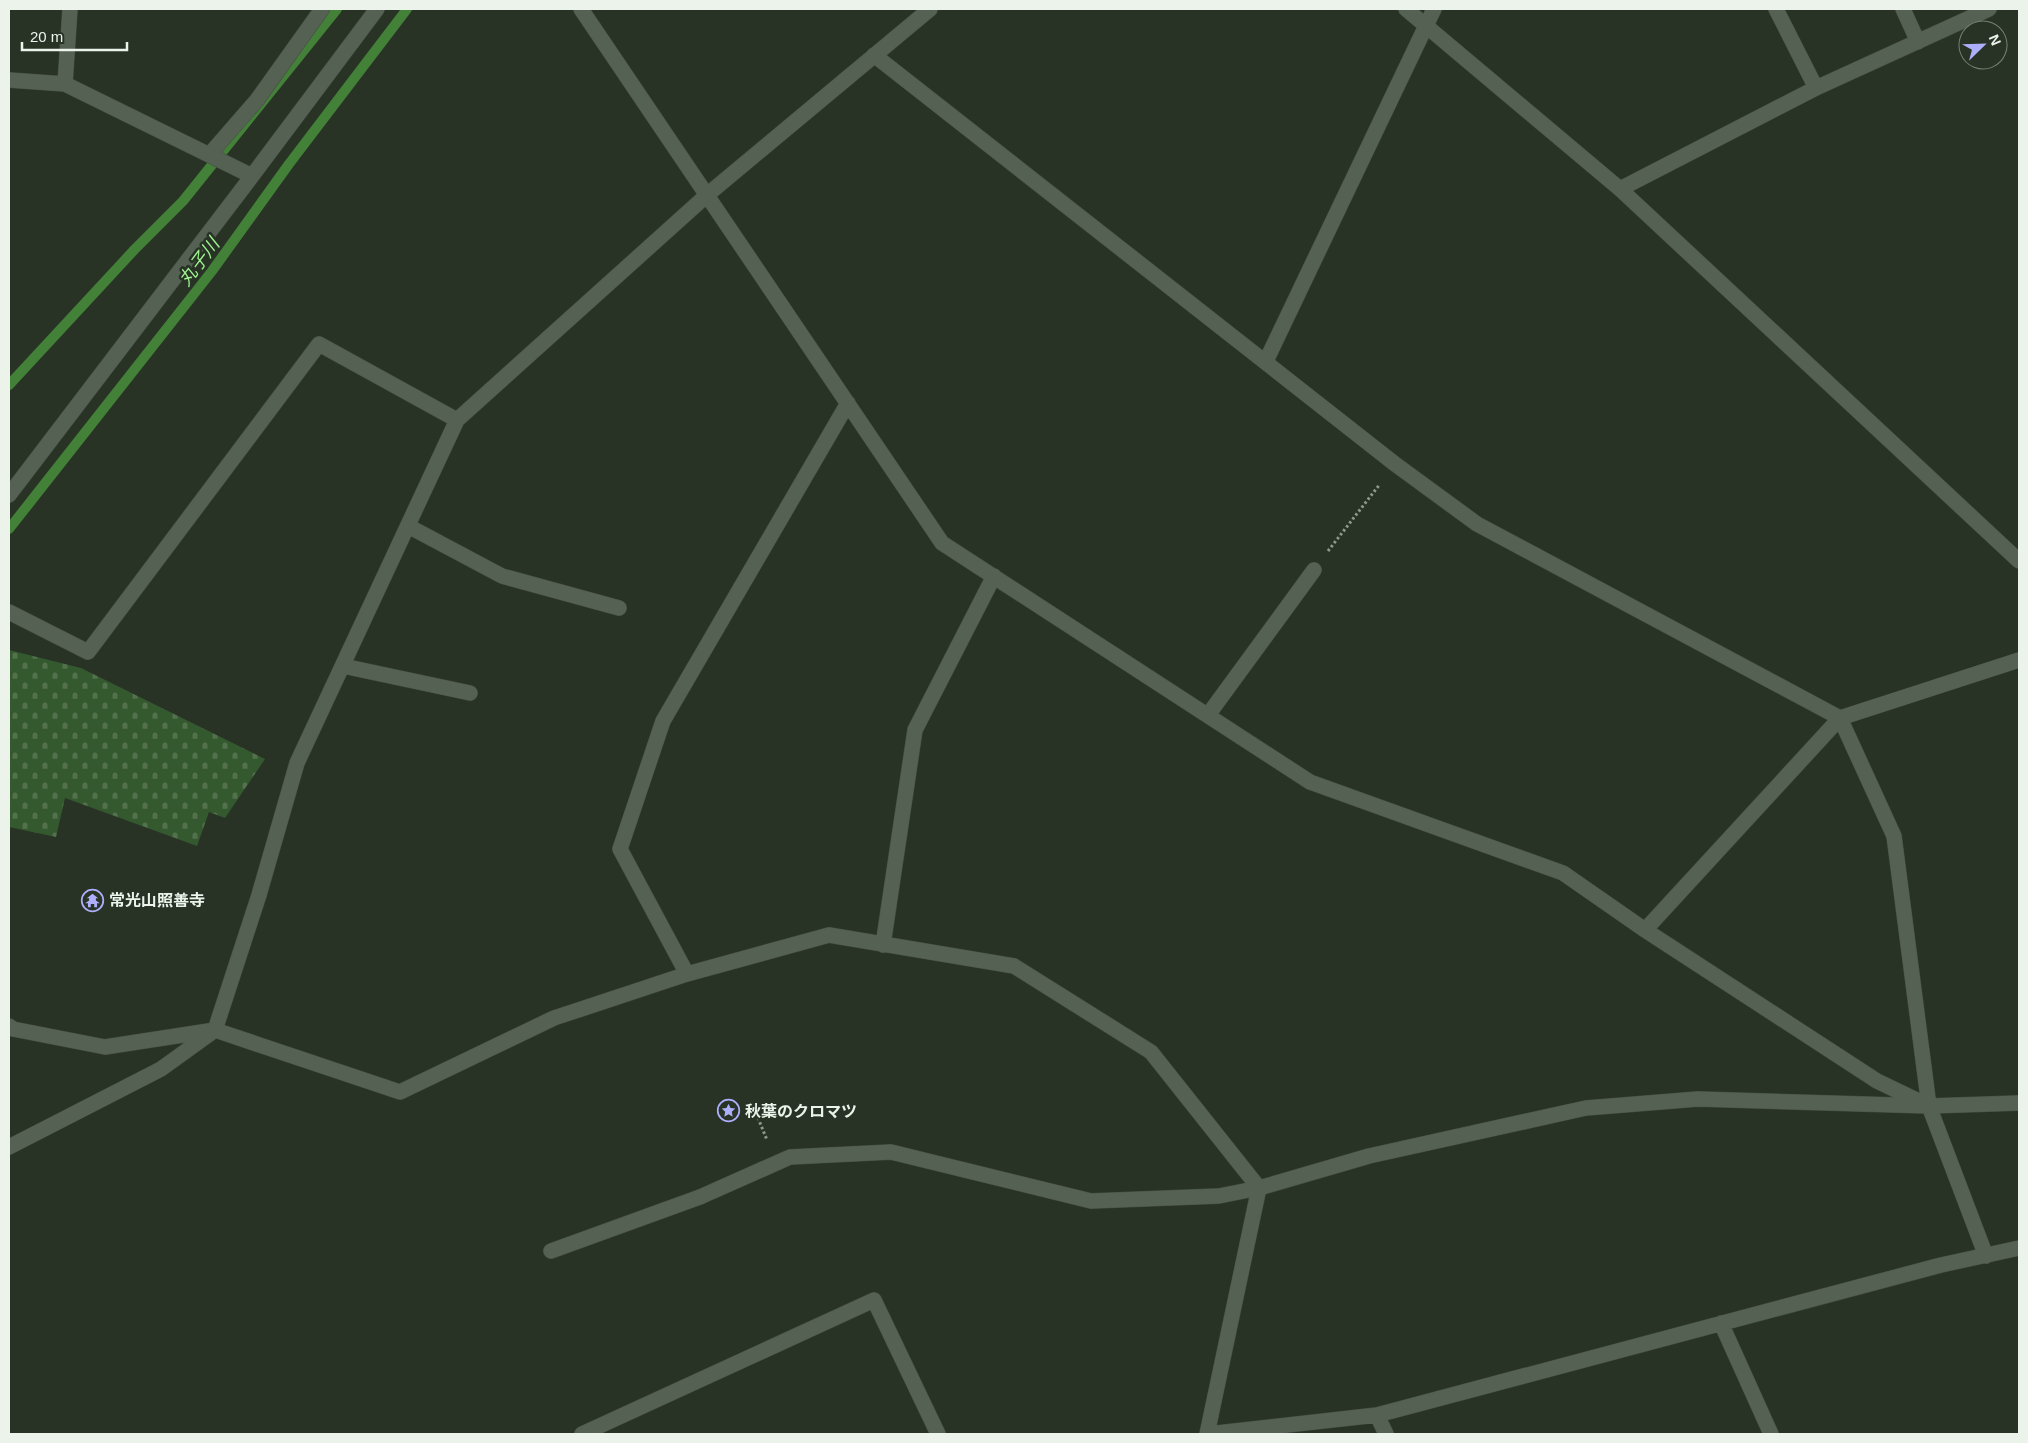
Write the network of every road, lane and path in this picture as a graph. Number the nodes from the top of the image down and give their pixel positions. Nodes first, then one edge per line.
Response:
1 (70, 9) edge
2 (322, 9) edge
3 (377, 9) edge
4 (581, 9) edge
5 (930, 9) edge
6 (1406, 9) edge
7 (1434, 9) edge
8 (1776, 9) edge
9 (1903, 9) edge
10 (1988, 9) edge
11 (1426, 25) junction
12 (1918, 42) junction
13 (874, 55) junction
14 (9, 80) edge
15 (65, 84) junction
16 (1816, 88) junction
17 (210, 154) junction
18 (246, 173) junction
19 (1620, 189) junction
20 (707, 195) junction
21 (1266, 361) junction
22 (848, 403) junction
23 (457, 420) junction
24 (1395, 464) junction
25 (9, 495) edge
26 (408, 526) junction
27 (2019, 561) edge
28 (1314, 570) joint
29 (994, 576) junction
30 (620, 608) dead end
31 (9, 612) edge
32 (2019, 660) edge
33 (342, 666) junction
34 (470, 693) dead end
35 (1208, 715) junction
36 (1840, 718) junction
37 (1645, 930) junction
38 (883, 945) junction
39 (688, 974) junction
40 (9, 1026) edge
41 (215, 1030) junction
42 (2019, 1103) edge
43 (1929, 1106) junction
44 (9, 1147) edge
45 (1260, 1188) junction
46 (2019, 1248) edge
47 (551, 1251) dead end
48 (1986, 1256) junction
49 (1721, 1323) junction
50 (1377, 1415) junction
51 (582, 1434) edge
52 (938, 1434) edge
53 (1208, 1434) edge
54 (1386, 1434) edge
55 (1771, 1434) edge

1 - 15 street
2 - 17 street
3 - 18 street
4 - 20 street
5 - 13 street
6 - 11 street
7 - 11 street
8 - 16 street
9 - 12 street
10 - 12 street
11 - 19 street
11 - 21 street
12 - 16 street
13 - 20 street
13 - 21 street
14 - 15 street
15 - 17 street
16 - 19 street
17 - 18 street
18 - 25 street
19 - 27 street
20 - 22 street
20 - 23 street
21 - 24 street
22 - 29 street
22 - 39 street
23 - 26 street
23 - 31 street
24 - 28 path
24 - 36 street
26 - 30 street
26 - 33 street
28 - 35 street
29 - 35 street
29 - 38 street
32 - 36 street
33 - 34 street
33 - 41 street
35 - 37 street
36 - 37 street
36 - 43 street
37 - 43 street
38 - 39 street
38 - 45 street
39 - 41 street
40 - 41 street
41 - 44 street
42 - 43 street
43 - 45 street
43 - 48 street
45 - 47 street
45 - 53 street
46 - 48 street
48 - 49 street
49 - 50 street
49 - 55 street
50 - 53 street
50 - 54 street
51 - 52 street

